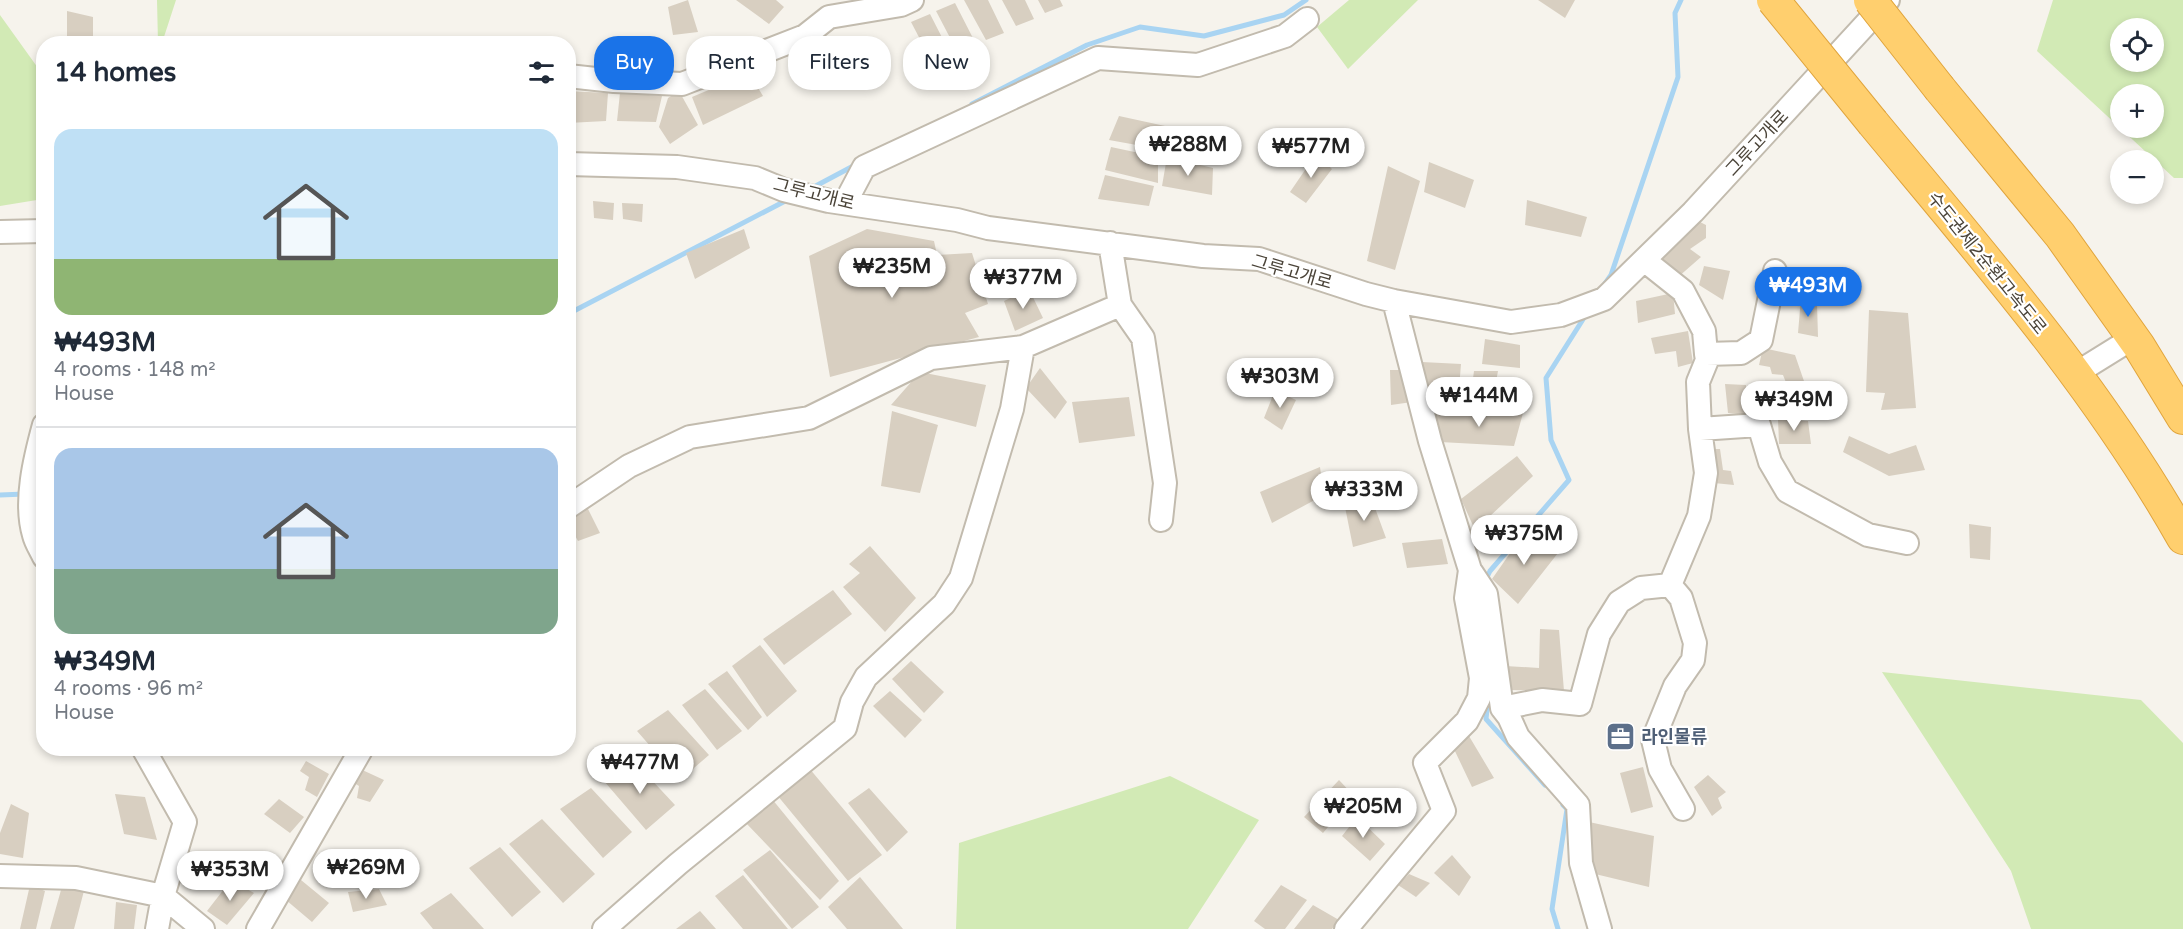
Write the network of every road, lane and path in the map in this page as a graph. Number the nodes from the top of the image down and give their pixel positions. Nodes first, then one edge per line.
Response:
1 (912, 0) edge
2 (1773, 0) edge
3 (1870, 0) edge
4 (1889, 0) edge
5 (1307, 19) dead end
6 (576, 77) edge
7 (576, 164) edge
8 (837, 202) junction
9 (36, 231) edge
10 (0, 232) edge
11 (1110, 243) junction
12 (1644, 260) junction
13 (1775, 271) dead end
14 (1394, 301) junction
15 (1120, 305) junction
16 (2133, 338) junction
17 (1023, 347) junction
18 (1706, 354) junction
19 (2075, 374) junction
20 (2183, 418) edge
21 (1700, 429) junction
22 (36, 454) edge
23 (576, 502) edge
24 (1161, 520) dead end
25 (2183, 538) edge
26 (36, 539) edge
27 (1907, 543) dead end
28 (1477, 580) junction
29 (1670, 585) junction
30 (1502, 708) junction
31 (148, 756) edge
32 (357, 756) edge
33 (1683, 809) dead end
34 (0, 876) edge
35 (163, 896) junction
36 (158, 929) edge
37 (203, 929) edge
38 (258, 929) edge
39 (604, 929) edge
40 (1346, 929) edge
41 (1600, 929) edge

1 - 6 street
2 - 19 highway, 수도권제2순환고속도로, bridge
3 - 16 highway, bridge
4 - 12 street, 그루고개로
5 - 8 street
7 - 8 street, 그루고개로
8 - 11 street, 그루고개로
9 - 10 street
11 - 14 street, 그루고개로
11 - 15 street
12 - 14 street, 그루고개로
12 - 18 street
13 - 18 street
14 - 28 street
15 - 17 street
15 - 24 street
16 - 19 street
16 - 20 highway
17 - 23 street
17 - 39 street
18 - 21 street
19 - 25 highway, 수도권제2순환고속도로
21 - 27 street
21 - 29 street
22 - 26 street
28 - 30 street
28 - 40 street
29 - 30 street
29 - 33 street
30 - 41 street
31 - 35 street
32 - 38 street
34 - 35 street
35 - 36 street
35 - 37 street

